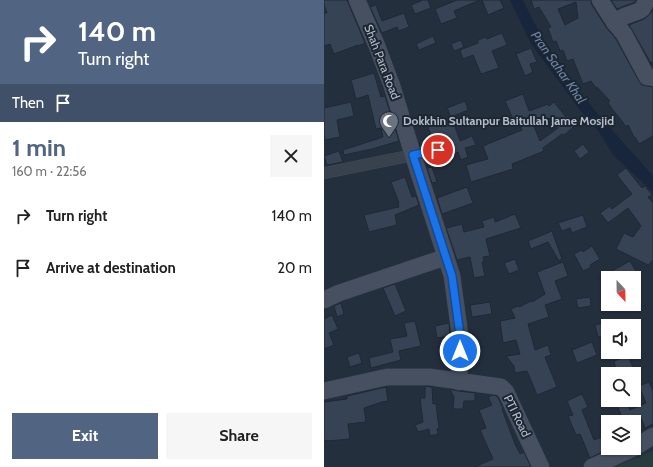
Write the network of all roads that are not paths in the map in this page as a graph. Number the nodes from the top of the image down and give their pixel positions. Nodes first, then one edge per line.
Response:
1 (357, 0) edge
2 (600, 0) edge
3 (647, 0) edge
4 (614, 22) junction
5 (653, 78) edge
6 (438, 150) dead end
7 (413, 155) junction
8 (324, 173) edge
9 (446, 256) junction
10 (324, 300) edge
11 (459, 382) junction
12 (324, 391) edge
13 (653, 436) edge
14 (541, 467) edge
15 (592, 467) edge

1 - 7 street, Shah Para Road
2 - 4 street
3 - 4 street
4 - 5 street
6 - 7 street
7 - 8 street
7 - 9 street, Shah Para Road
9 - 10 street
9 - 11 street, Shah Para Road
11 - 12 street, PTI Road
11 - 14 street, PTI Road
13 - 15 street

